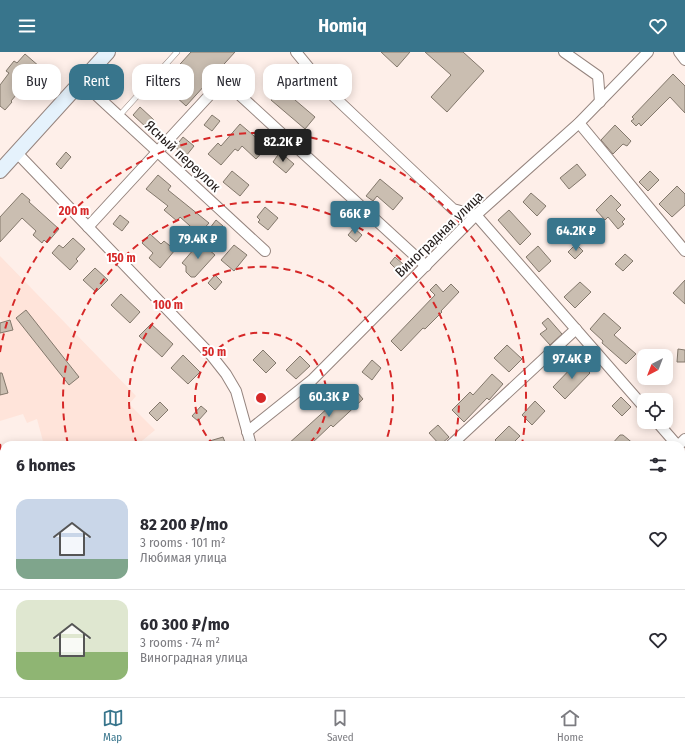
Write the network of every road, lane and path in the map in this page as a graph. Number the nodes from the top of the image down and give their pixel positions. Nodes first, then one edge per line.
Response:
1 (108, 52) edge
2 (177, 52) edge
3 (297, 52) edge
4 (564, 52) edge
5 (648, 52) edge
6 (678, 52) edge
7 (685, 60) edge
8 (98, 64) edge
9 (69, 96) edge
10 (101, 100) edge
11 (600, 102) junction
12 (118, 116) junction
13 (579, 123) junction
14 (158, 152) junction
15 (17, 153) junction
16 (0, 171) edge
17 (476, 215) junction
18 (88, 227) junction
19 (265, 251) dead end
20 (685, 251) edge
21 (426, 266) junction
22 (576, 329) junction
23 (637, 399) edge
24 (663, 429) edge
25 (247, 432) junction
26 (250, 441) edge
27 (455, 441) edge
28 (674, 441) edge

1 - 8 main road
2 - 12 lane
3 - 17 street
4 - 11 street
5 - 11 street, Виноградная улица
6 - 7 street
9 - 15 main road
10 - 12 street, Ясный переулок
11 - 13 street, Виноградная улица
12 - 14 street, Ясный переулок
13 - 17 street, Виноградная улица
13 - 20 street
14 - 18 street
14 - 19 street, Ясный переулок
14 - 21 street
15 - 16 main road
15 - 18 street
17 - 21 street, Виноградная улица
17 - 22 street
18 - 25 street
21 - 25 street, Виноградная улица
22 - 23 street
22 - 27 street
24 - 28 street
25 - 26 street

